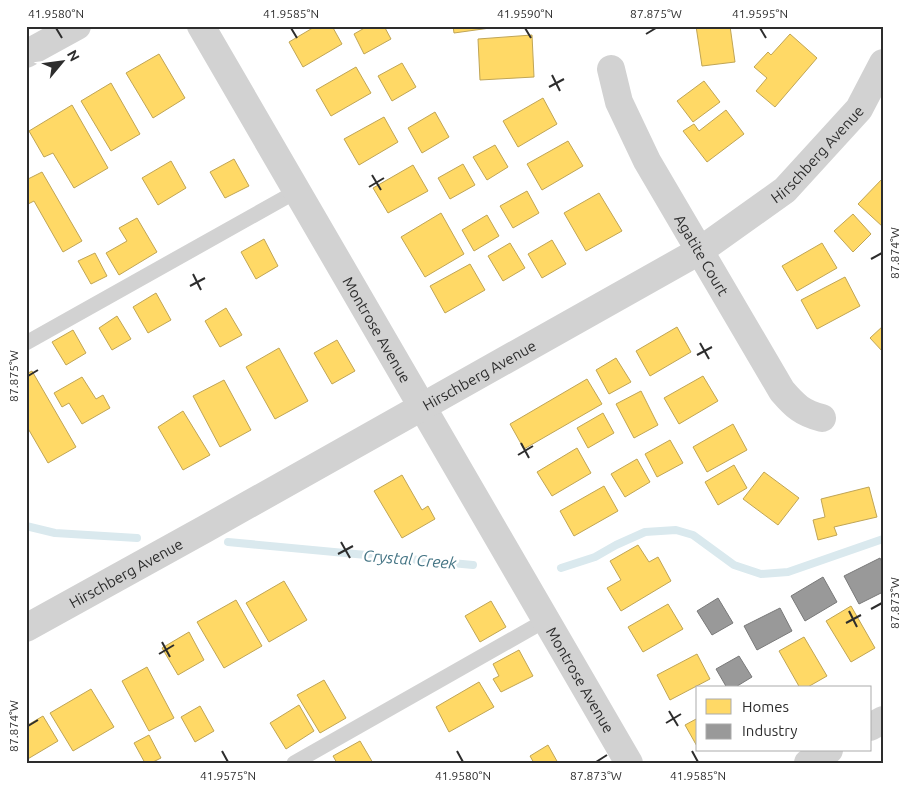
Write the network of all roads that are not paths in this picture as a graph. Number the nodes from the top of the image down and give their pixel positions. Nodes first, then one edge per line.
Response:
1 (77, 26) edge
2 (201, 26) edge
3 (26, 54) edge
4 (883, 63) edge
5 (611, 69) dead end
6 (297, 190) junction
7 (700, 250) junction
8 (26, 343) edge
9 (422, 406) junction
10 (822, 418) dead end
11 (546, 620) junction
12 (26, 628) edge
13 (827, 752) edge
14 (294, 763) edge
15 (629, 763) edge
16 (808, 763) edge

1 - 3 street
2 - 6 street, Montrose Avenue
4 - 7 street, Hirschberg Avenue
5 - 7 street, Agatite Court
6 - 8 lane
6 - 9 street, Montrose Avenue
7 - 9 street, Hirschberg Avenue
7 - 10 street, Agatite Court
9 - 11 street, Montrose Avenue
9 - 12 street, Hirschberg Avenue
11 - 14 lane
11 - 15 street, Montrose Avenue
13 - 16 street

